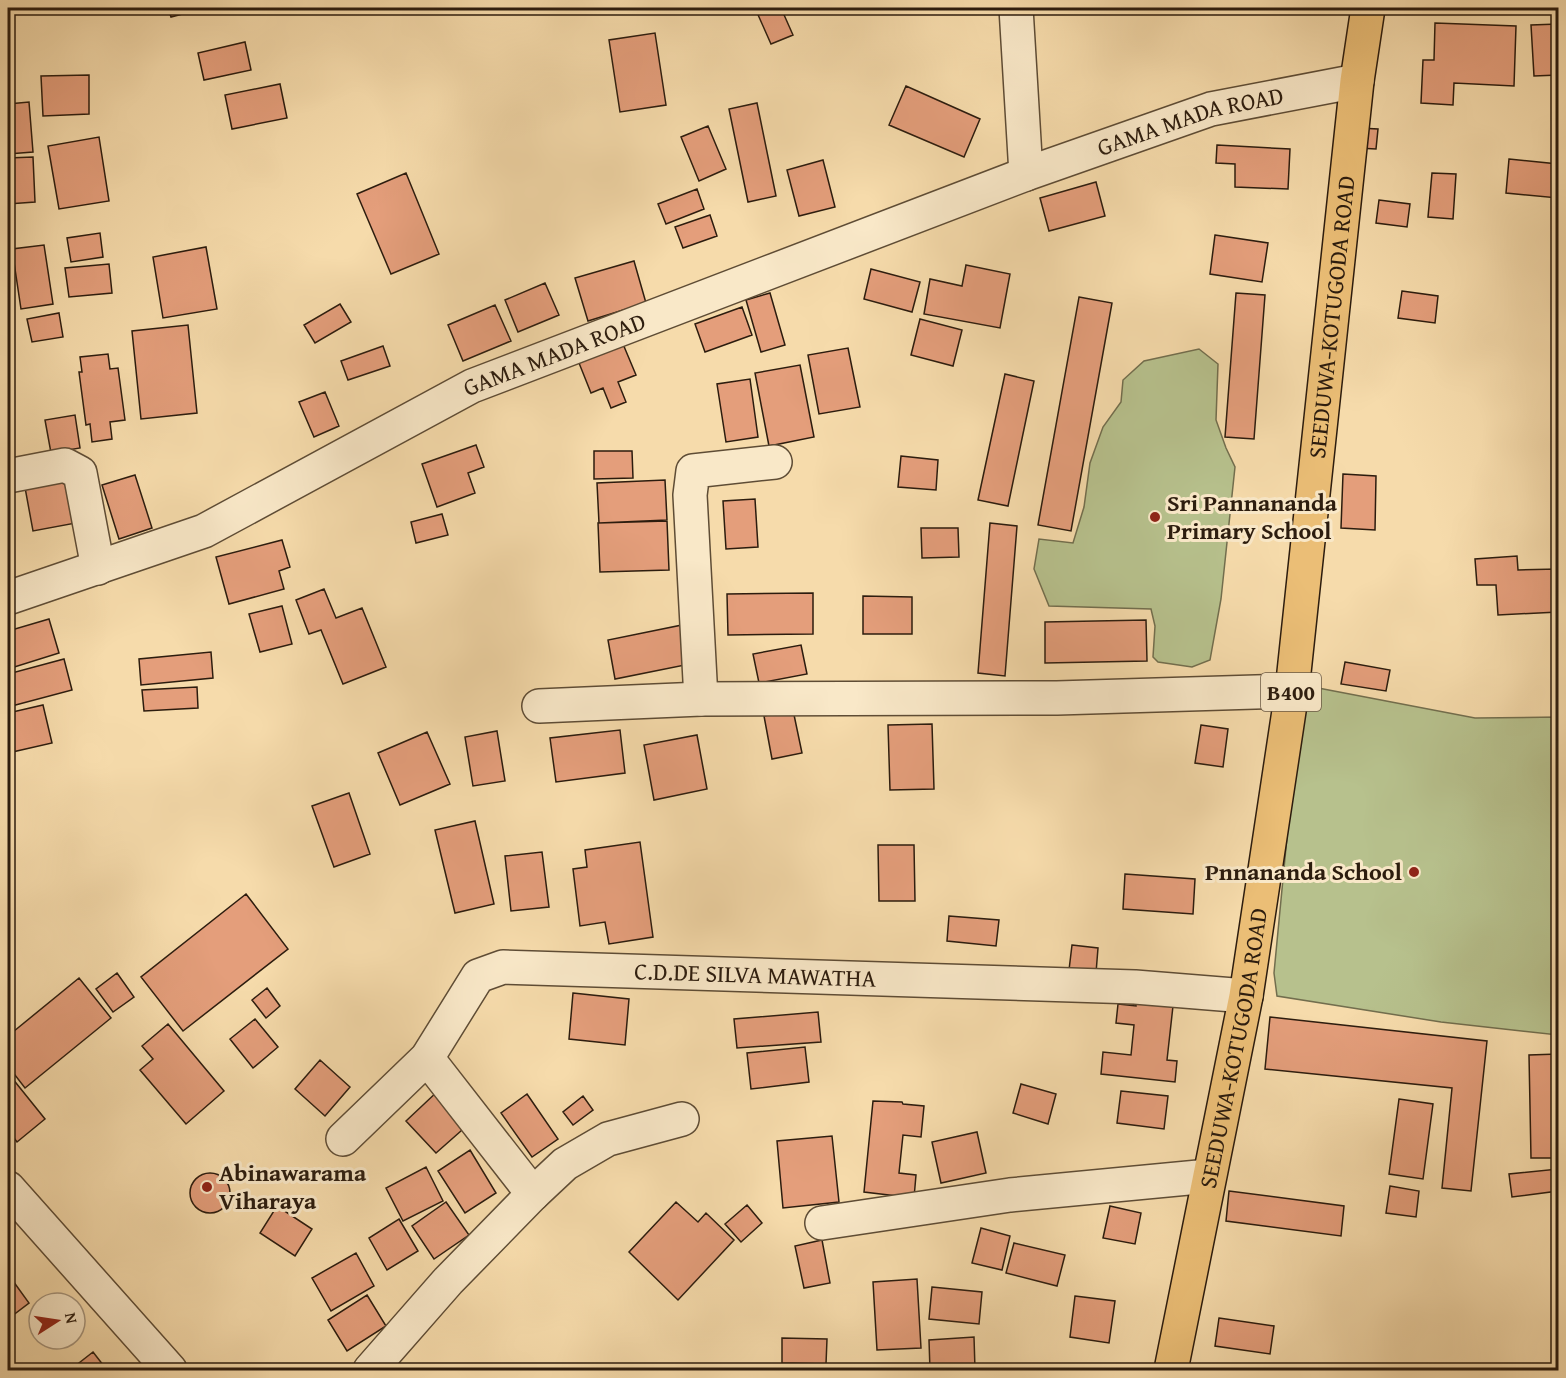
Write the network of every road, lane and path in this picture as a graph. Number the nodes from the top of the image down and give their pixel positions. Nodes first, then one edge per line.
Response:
1 (1016, 8) edge
2 (1368, 8) edge
3 (1357, 81) junction
4 (1026, 174) junction
5 (775, 462) dead end
6 (8, 476) edge
7 (98, 567) junction
8 (8, 598) edge
9 (1292, 691) junction
10 (701, 699) junction
11 (539, 706) dead end
12 (1246, 996) junction
13 (427, 1058) junction
14 (682, 1119) dead end
15 (343, 1139) dead end
16 (1209, 1176) junction
17 (8, 1188) edge
18 (533, 1194) junction
19 (822, 1223) dead end
20 (170, 1371) edge
21 (370, 1371) edge
22 (1170, 1371) edge

1 - 4 street
2 - 3 main road, SEEDUWA-KOTUGODA ROAD / B400
3 - 4 street, GAMA MADA ROAD
3 - 9 main road, SEEDUWA-KOTUGODA ROAD / B400
4 - 7 street, GAMA MADA ROAD
5 - 10 street
6 - 7 street
7 - 8 street, GAMA MADA ROAD
9 - 10 street
9 - 12 main road, SEEDUWA-KOTUGODA ROAD / B400
10 - 11 street
12 - 13 street, C.D.DE SILVA MAWATHA
12 - 16 main road, SEEDUWA-KOTUGODA ROAD / B400
13 - 15 street, C.D.DE SILVA MAWATHA
13 - 18 street
14 - 18 street
16 - 19 street
16 - 22 main road, SEEDUWA-KOTUGODA ROAD / B400
17 - 20 street
18 - 21 street

